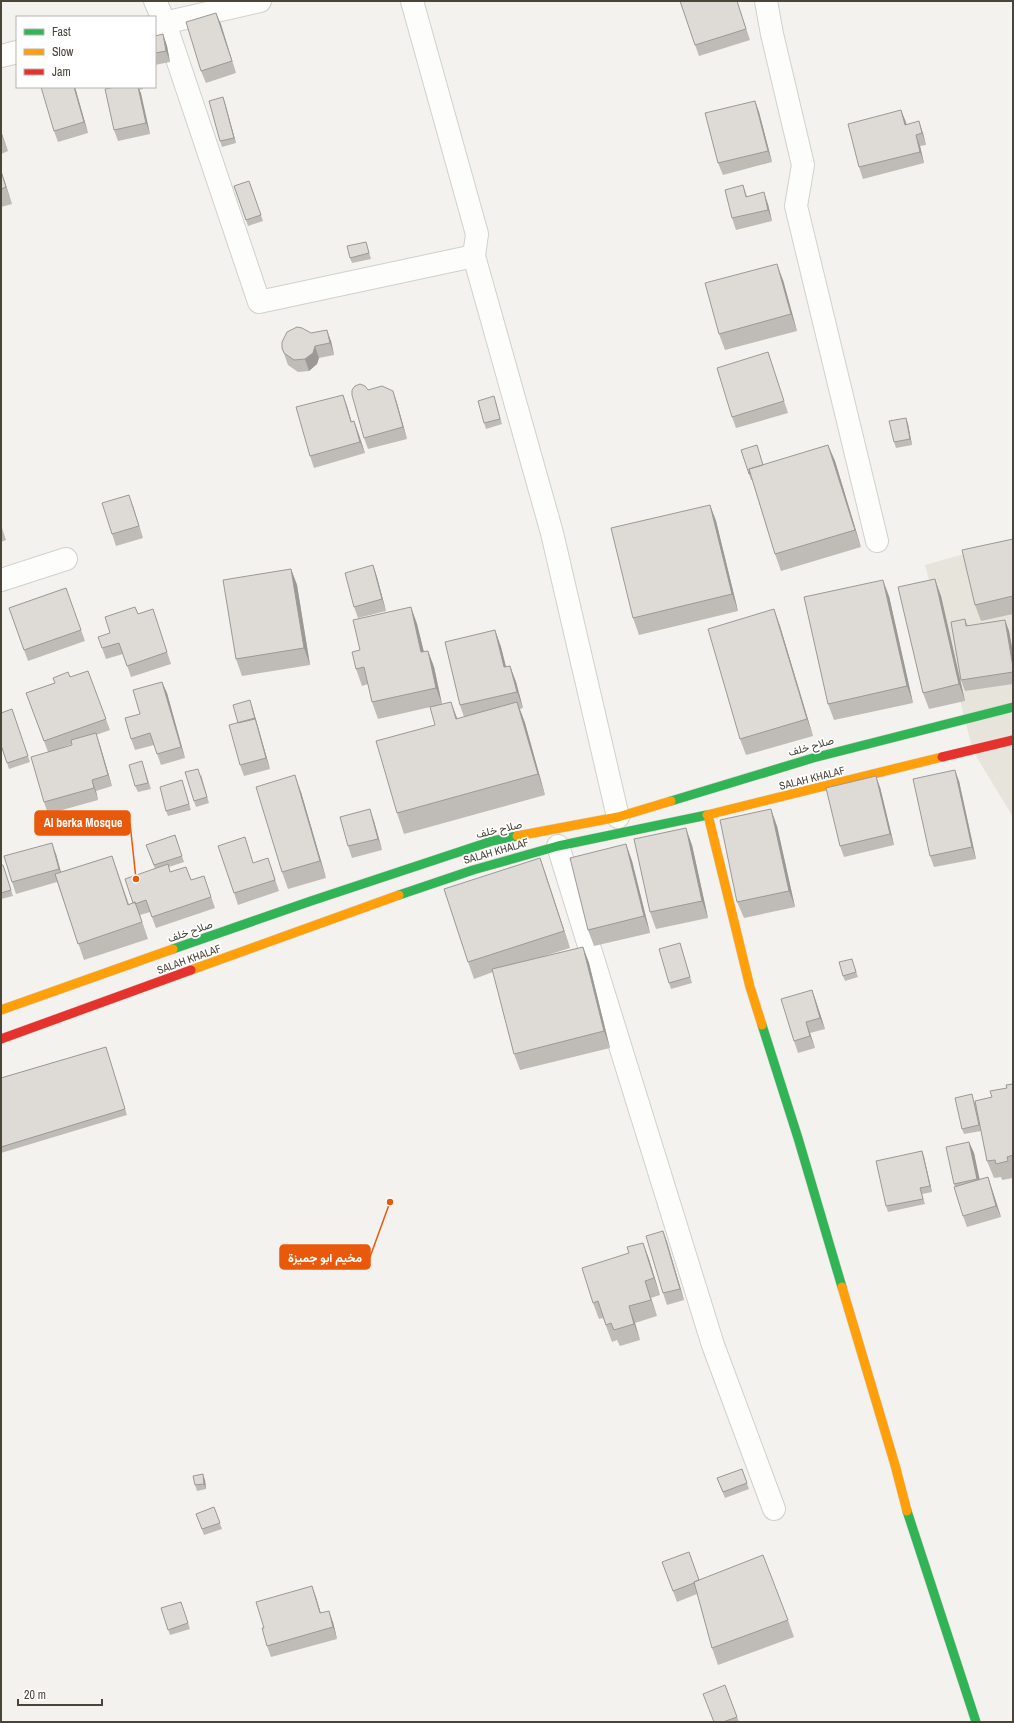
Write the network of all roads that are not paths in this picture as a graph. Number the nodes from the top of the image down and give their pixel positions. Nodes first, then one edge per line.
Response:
1 (155, 1) edge
2 (260, 1) edge
3 (412, 1) edge
4 (766, 1) edge
5 (160, 24) edge
6 (16, 52) edge
7 (1, 56) edge
8 (474, 256) junction
9 (877, 541) dead end
10 (66, 559) dead end
11 (1, 580) edge
12 (1013, 707) edge
13 (1013, 740) edge
14 (708, 816) junction
15 (618, 817) junction
16 (558, 846) junction
17 (1, 1010) edge
18 (1, 1039) edge
19 (774, 1509) dead end
20 (976, 1722) edge

1 - 5 street
2 - 5 street
3 - 8 street
4 - 9 street
5 - 8 street
6 - 7 street
8 - 15 street
10 - 11 street
12 - 15 main road, صلاح خلف
13 - 14 main road, SALAH KHALAF
14 - 16 main road, SALAH KHALAF
14 - 20 main road
15 - 17 main road, صلاح خلف
16 - 18 main road, SALAH KHALAF
16 - 19 street

